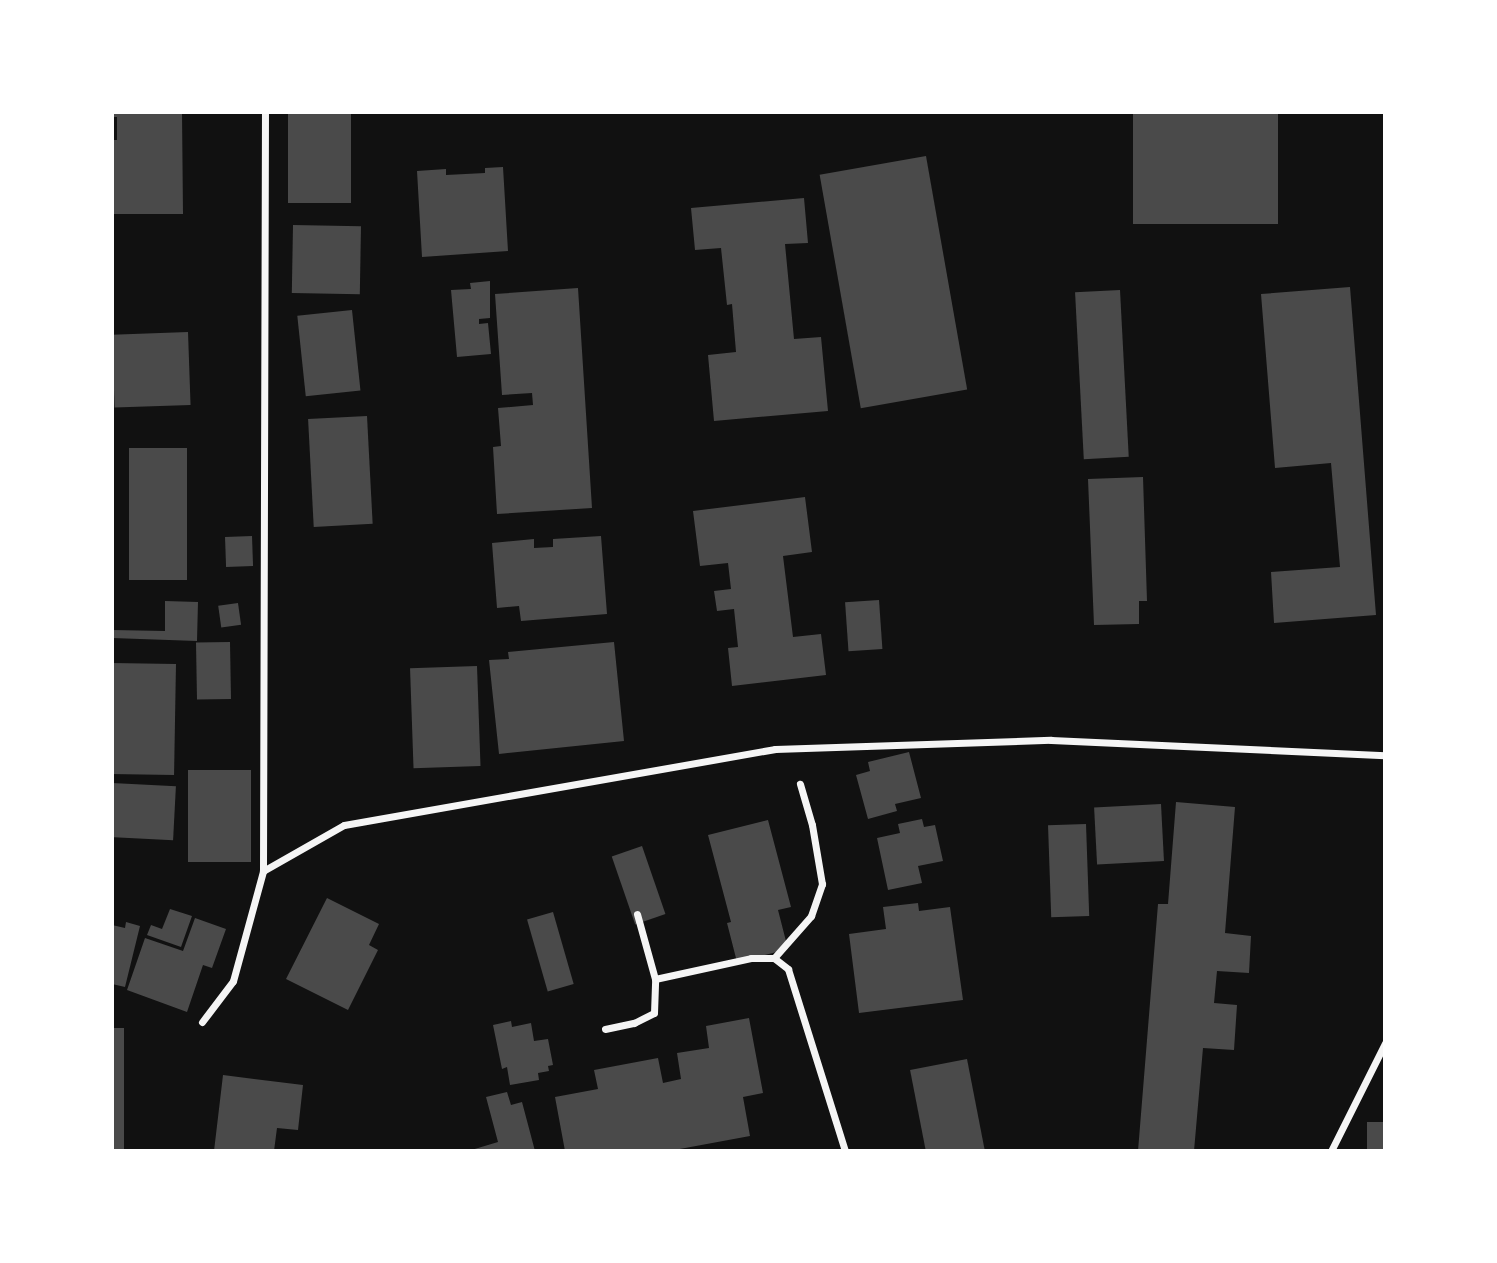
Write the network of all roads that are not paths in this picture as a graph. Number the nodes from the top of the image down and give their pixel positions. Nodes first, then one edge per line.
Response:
1 (265, 112) edge
2 (1385, 755) edge
3 (800, 784) dead end
4 (263, 871) junction
5 (637, 914) dead end
6 (774, 958) junction
7 (655, 979) junction
8 (202, 1022) dead end
9 (605, 1029) dead end
10 (1385, 1043) edge
11 (845, 1151) edge
12 (1331, 1151) edge

1 - 4 street
2 - 4 street
3 - 6 street
4 - 8 street
5 - 7 street
6 - 7 street
6 - 11 street
7 - 9 street
10 - 12 street

